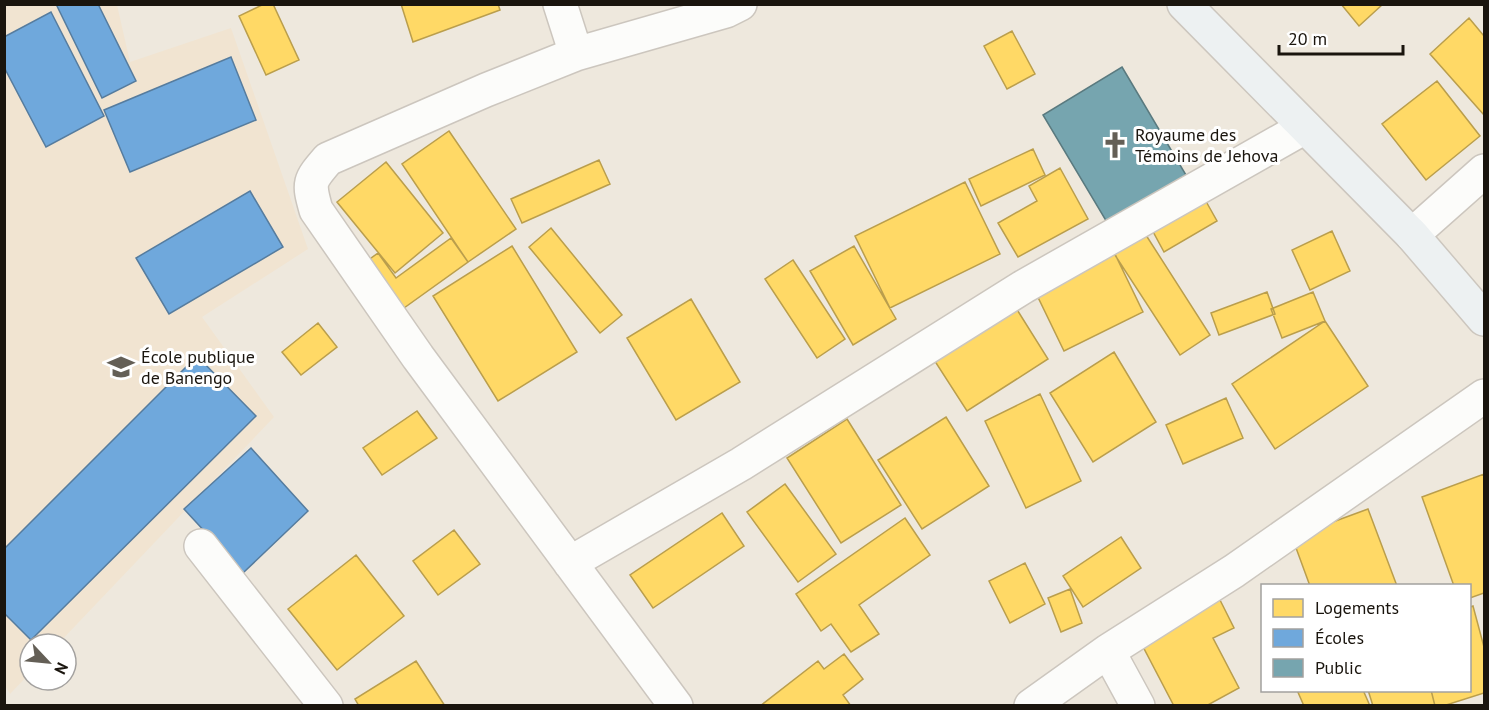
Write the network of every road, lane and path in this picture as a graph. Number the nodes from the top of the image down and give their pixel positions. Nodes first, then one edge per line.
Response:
1 (560, 4) edge
2 (740, 4) edge
3 (1184, 4) edge
4 (576, 54) junction
5 (1305, 127) junction
6 (1485, 171) edge
7 (1412, 235) junction
8 (1485, 319) edge
9 (1485, 396) edge
10 (201, 546) dead end
11 (570, 563) junction
12 (1108, 651) junction
13 (326, 705) edge
14 (675, 705) edge
15 (1031, 705) edge
16 (1138, 705) edge

1 - 4 street
2 - 4 street
3 - 5 street
4 - 11 street
5 - 7 street
5 - 11 street
6 - 7 street
7 - 8 street
9 - 12 street
10 - 13 street
11 - 14 street
12 - 15 street
12 - 16 street

